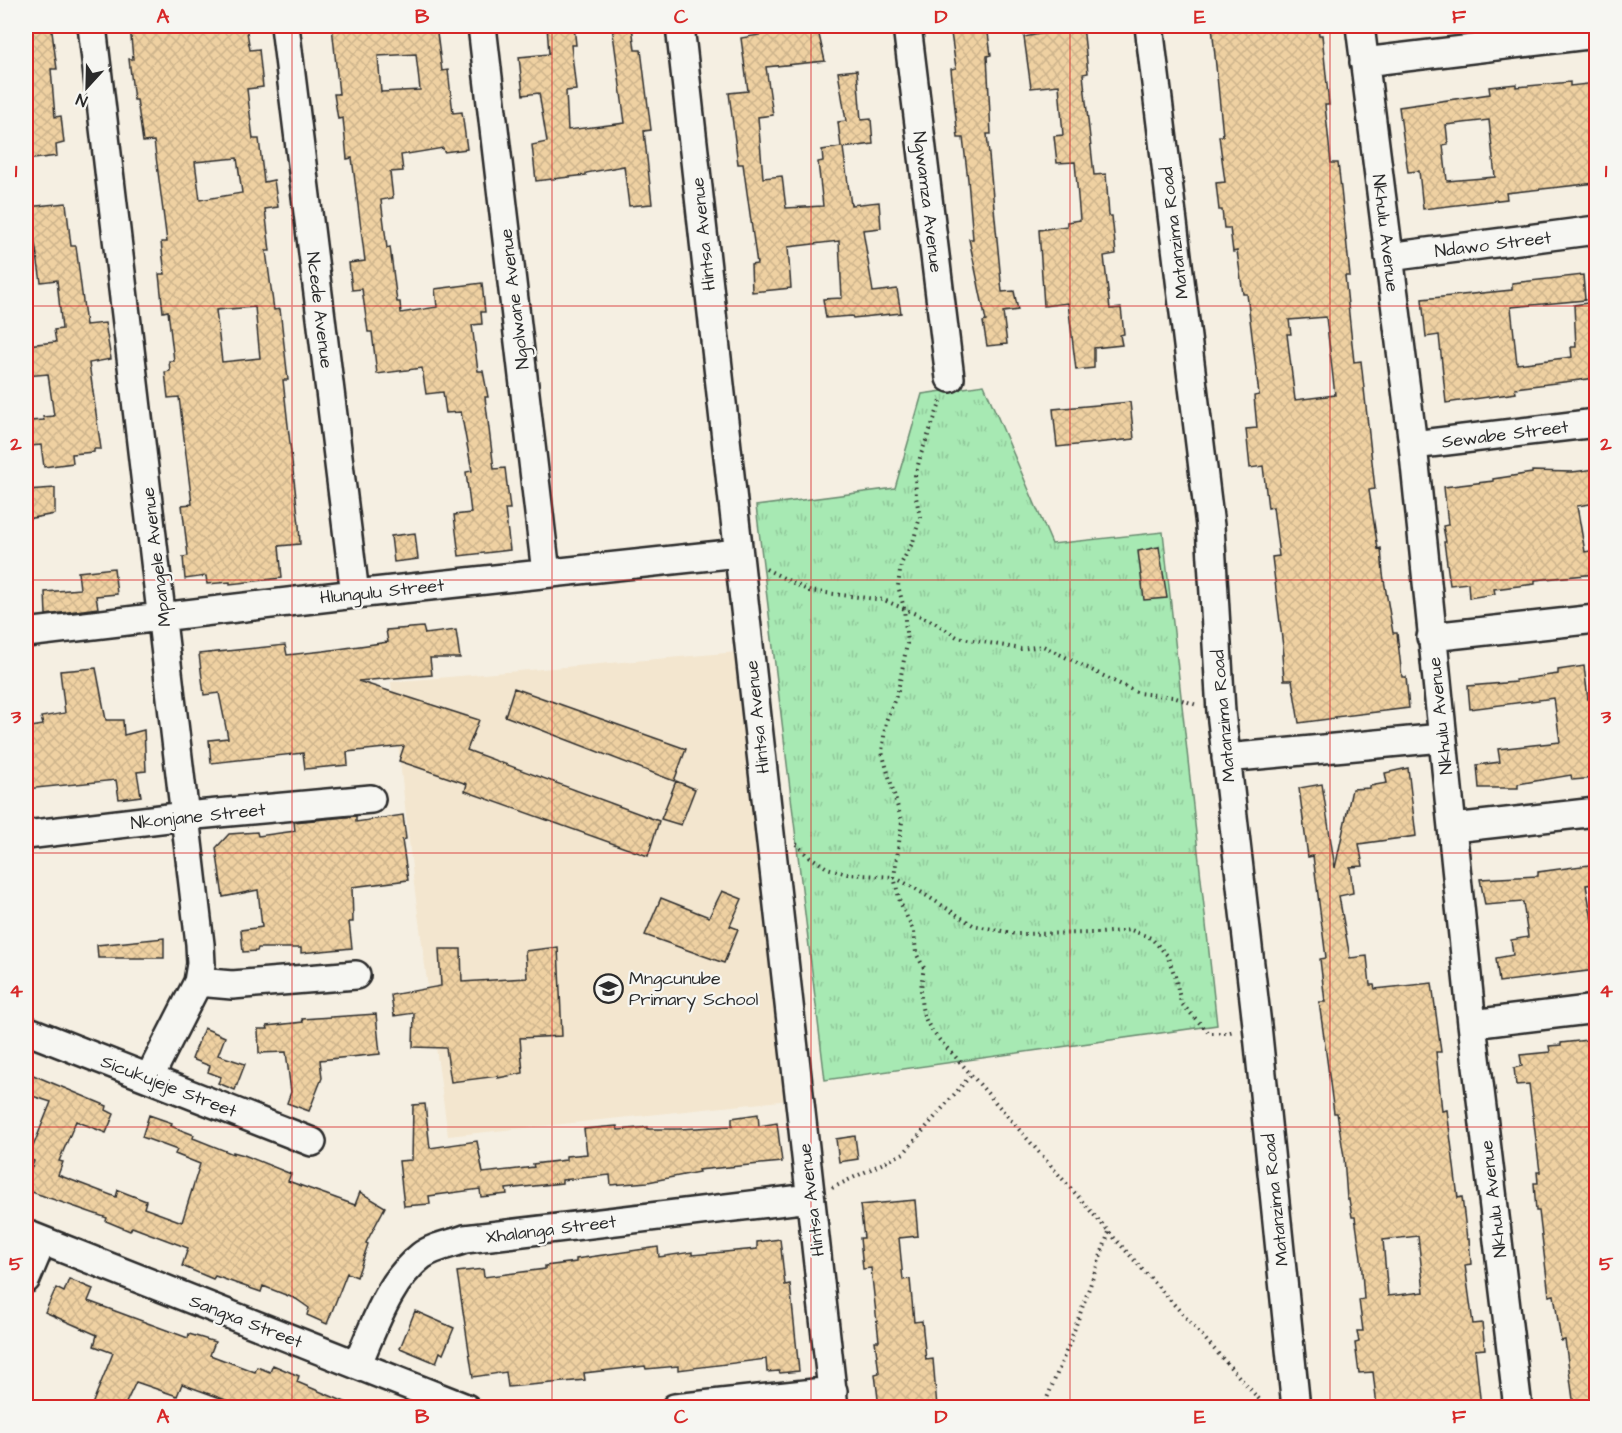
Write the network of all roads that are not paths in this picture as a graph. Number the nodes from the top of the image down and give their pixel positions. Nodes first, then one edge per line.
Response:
1 (92, 26) edge
2 (285, 26) edge
3 (482, 26) edge
4 (680, 26) edge
5 (906, 26) edge
6 (1149, 26) edge
7 (1360, 26) edge
8 (1596, 34) edge
9 (1364, 62) junction
10 (1596, 230) edge
11 (1389, 257) junction
12 (950, 378) road end
13 (1596, 423) edge
14 (1413, 445) junction
15 (738, 553) junction
16 (546, 573) junction
17 (355, 594) junction
18 (163, 617) junction
19 (1596, 618) edge
20 (26, 633) edge
21 (1431, 637) junction
22 (1442, 738) junction
23 (1226, 758) junction
24 (372, 799) dead end
25 (1596, 812) edge
26 (185, 816) junction
27 (1453, 828) junction
28 (26, 835) edge
29 (356, 975) dead end
30 (198, 982) junction
31 (1596, 1009) edge
32 (1472, 1024) junction
33 (26, 1030) edge
34 (149, 1078) junction
35 (312, 1142) dead end
36 (810, 1198) junction
37 (34, 1237) edge
38 (26, 1279) edge
39 (357, 1365) junction
40 (834, 1399) edge
41 (466, 1407) edge
42 (675, 1407) edge
43 (1296, 1407) edge
44 (1518, 1407) edge

1 - 18 street, Mpangele Avenue
2 - 17 street, Ncede Avenue
3 - 16 street, Ngolwane Avenue
4 - 15 street, Hintsa Avenue
5 - 12 street, Ngwamza Avenue
6 - 23 street, Matanzima Road
7 - 9 street, Nkhulu Avenue
8 - 9 street
9 - 11 street, Nkhulu Avenue
10 - 11 street, Ndawo Street
11 - 14 street, Nkhulu Avenue
13 - 14 street, Sewabe Street
14 - 21 street, Nkhulu Avenue
15 - 16 street, Hlungulu Street
15 - 36 street, Hintsa Avenue
16 - 17 street, Hlungulu Street
17 - 18 street, Hlungulu Street
18 - 20 street, Hlungulu Street
18 - 26 street, Mpangele Avenue
19 - 21 street
21 - 22 street, Nkhulu Avenue
22 - 23 street
22 - 27 street, Nkhulu Avenue
23 - 43 street, Matanzima Road
24 - 26 street, Nkonjane Street
25 - 27 street
26 - 28 street, Nkonjane Street
26 - 30 street, Mpangele Avenue
27 - 32 street, Nkhulu Avenue
29 - 30 street
30 - 34 street, Mpangele Avenue
31 - 32 street
32 - 44 street, Nkhulu Avenue
33 - 34 street, Sicukujeje Street
34 - 35 street, Sicukujeje Street
36 - 39 street, Xhalanga Street
36 - 40 street, Hintsa Avenue
37 - 38 street
37 - 39 street, Sangxa Street
39 - 41 street, Sangxa Street
40 - 42 street

